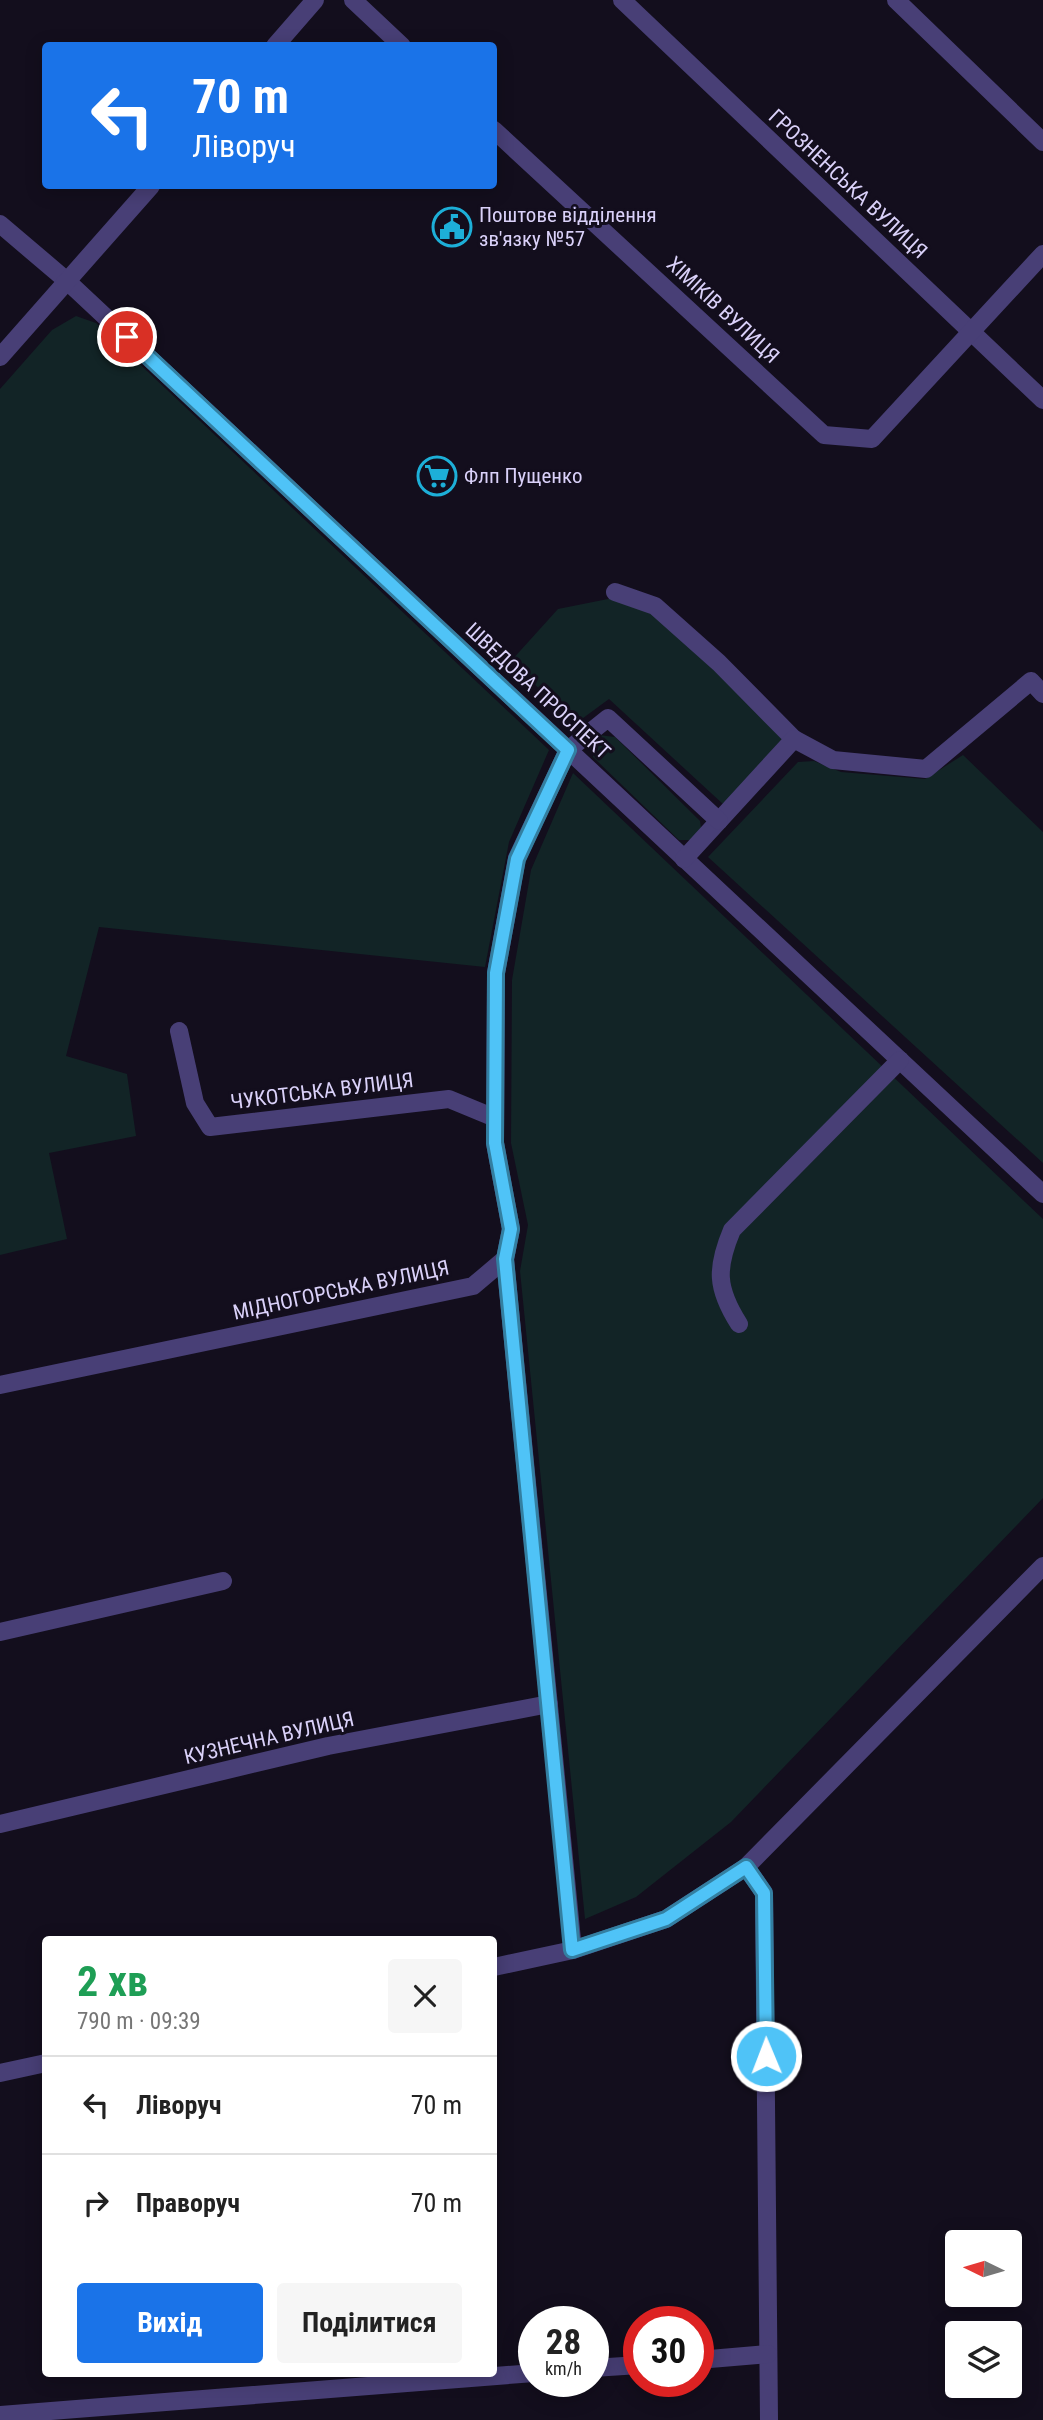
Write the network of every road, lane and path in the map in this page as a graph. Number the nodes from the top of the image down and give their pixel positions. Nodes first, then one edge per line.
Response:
1 (315, 0) edge
2 (353, 0) edge
3 (622, 0) edge
4 (896, 0) edge
5 (278, 42) edge
6 (398, 42) edge
7 (497, 133) edge
8 (1043, 142) edge
9 (148, 189) edge
10 (0, 224) edge
11 (1043, 254) edge
12 (66, 281) junction
13 (971, 332) junction
14 (0, 358) edge
15 (1043, 400) edge
16 (615, 592) dead end
17 (1043, 694) edge
18 (794, 739) junction
19 (568, 750) junction
20 (719, 821) junction
21 (684, 859) junction
22 (179, 1031) dead end
23 (900, 1060) junction
24 (495, 1118) junction
25 (1043, 1194) edge
26 (505, 1259) junction
27 (739, 1324) dead end
28 (0, 1385) edge
29 (1043, 1566) edge
30 (223, 1581) dead end
31 (0, 1632) edge
32 (550, 1704) junction
33 (0, 1824) edge
34 (746, 1867) junction
35 (572, 1950) junction
36 (497, 1966) edge
37 (42, 2064) edge
38 (0, 2073) edge
39 (768, 2354) junction
40 (714, 2359) edge
41 (518, 2374) edge
42 (497, 2376) edge
43 (483, 2377) edge
44 (0, 2415) edge
45 (769, 2420) edge

1 - 5 street
2 - 6 street
3 - 13 street, ГРОЗНЕНСЬКА ВУЛИЦЯ
4 - 8 street
7 - 13 street, ХІМІКІВ ВУЛИЦЯ
9 - 12 street
10 - 12 street, ШВЕДОВА ПРОСПЕКТ
11 - 13 street
12 - 14 street
12 - 19 street, ШВЕДОВА ПРОСПЕКТ
13 - 15 street, ГРОЗНЕНСЬКА ВУЛИЦЯ
16 - 18 street
17 - 18 street
18 - 20 street
19 - 20 street
19 - 21 street, ШВЕДОВА ПРОСПЕКТ
19 - 24 street
20 - 21 street
21 - 23 street, ШВЕДОВА ПРОСПЕКТ
22 - 24 street, ЧУКОТСЬКА ВУЛИЦЯ
23 - 25 street, ШВЕДОВА ПРОСПЕКТ
23 - 27 street
24 - 26 street
26 - 28 street, МІДНОГОРСЬКА ВУЛИЦЯ
26 - 32 street
29 - 34 street
30 - 31 street
32 - 33 street, КУЗНЕЧНА ВУЛИЦЯ
32 - 35 street
34 - 35 street
34 - 39 street
35 - 36 street
37 - 38 street
39 - 40 street
39 - 45 street
41 - 42 street
43 - 44 street

